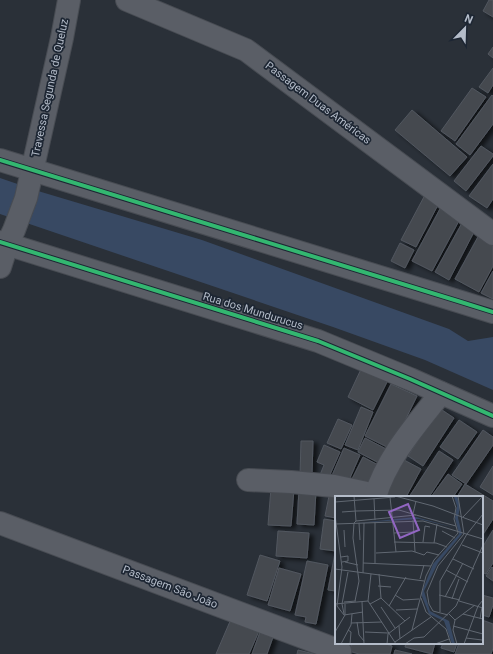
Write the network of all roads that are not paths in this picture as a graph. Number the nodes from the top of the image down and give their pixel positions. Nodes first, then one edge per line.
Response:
1 (69, 0) edge
2 (127, 0) edge
3 (0, 160) edge
4 (32, 170) junction
5 (493, 234) edge
6 (7, 239) edge
7 (0, 267) edge
8 (493, 312) edge
9 (441, 393) junction
10 (493, 416) edge
11 (248, 480) dead end
12 (375, 496) edge
13 (0, 523) edge
14 (341, 649) edge

1 - 4 street, Travessa Segunda de Queluz
2 - 5 street, Passagem Duas Américas
3 - 4 street
4 - 6 street, Travessa Segunda de Queluz
4 - 8 street
6 - 7 street, Travessa Segunda de Queluz
6 - 9 street, Rua dos Mundurucus
9 - 10 street, Rua dos Mundurucus
9 - 12 street
11 - 12 street
13 - 14 street, Passagem São João

